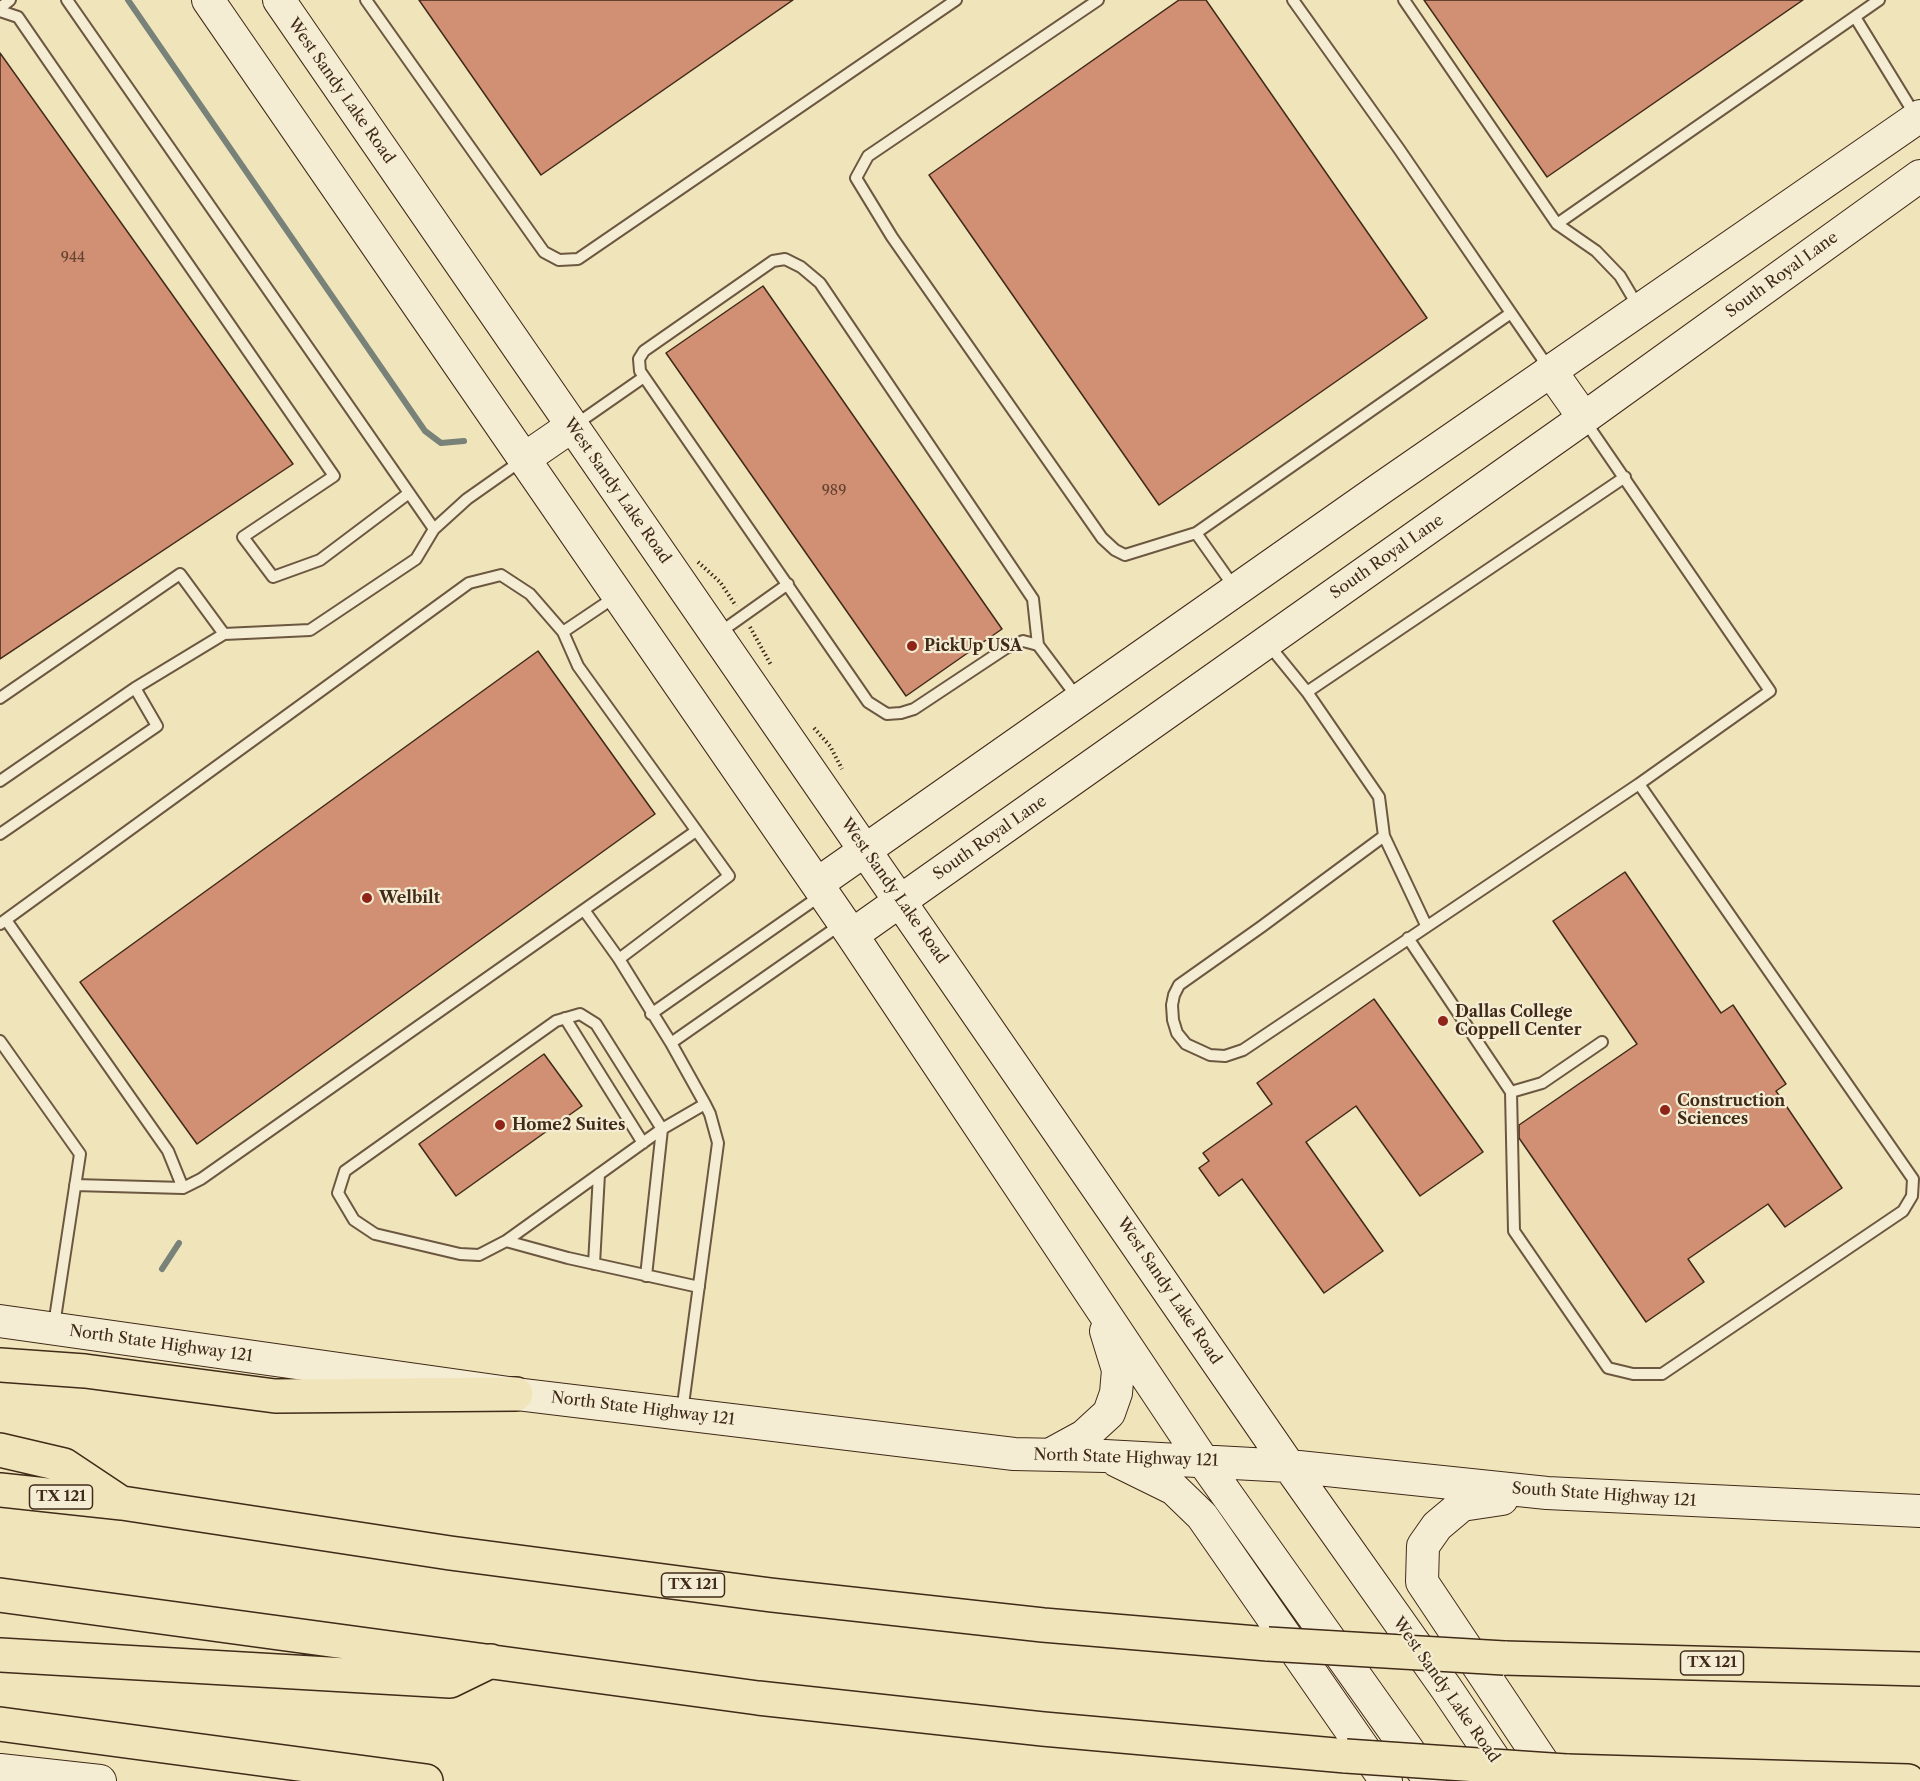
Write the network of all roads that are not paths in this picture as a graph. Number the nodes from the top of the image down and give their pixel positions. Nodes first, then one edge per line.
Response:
1 (10, 0) edge
2 (67, 0) edge
3 (208, 0) edge
4 (279, 0) edge
5 (366, 0) edge
6 (956, 0) edge
7 (1098, 0) edge
8 (1293, 0) edge
9 (1404, 0) edge
10 (1879, 0) edge
11 (0, 9) edge
12 (1855, 16) junction
13 (1919, 119) edge
14 (1920, 176) edge
15 (1557, 224) junction
16 (1639, 308) junction
17 (1511, 313) junction
18 (1550, 370) junction
19 (644, 377) junction
20 (1584, 418) junction
21 (572, 426) junction
22 (524, 459) junction
23 (1625, 477) junction
24 (409, 493) junction
25 (434, 529) junction
26 (1196, 533) junction
27 (788, 585) junction
28 (1236, 590) junction
29 (618, 596) junction
30 (563, 632) junction
31 (224, 634) junction
32 (716, 634) junction
33 (1267, 642) junction
34 (1038, 645) junction
35 (135, 688) junction
36 (1307, 692) junction
37 (0, 698) edge
38 (1079, 700) junction
39 (0, 781) edge
40 (1639, 784) junction
41 (696, 831) junction
42 (0, 834) edge
43 (1384, 836) junction
44 (866, 850) junction
45 (820, 889) junction
46 (901, 901) junction
47 (584, 910) junction
48 (3, 922) edge
49 (1426, 925) junction
50 (847, 929) junction
51 (1408, 938) junction
52 (619, 959) junction
53 (651, 1014) junction
54 (565, 1018) junction
55 (0, 1041) edge
56 (1602, 1042) dead end
57 (671, 1043) junction
58 (1511, 1092) junction
59 (705, 1104) junction
60 (662, 1129) junction
61 (643, 1143) junction
62 (599, 1174) junction
63 (75, 1185) junction
64 (183, 1188) junction
65 (506, 1241) junction
66 (594, 1264) junction
67 (646, 1276) junction
68 (699, 1287) junction
69 (1097, 1302) junction
70 (0, 1321) edge
71 (53, 1329) junction
72 (0, 1365) edge
73 (516, 1394) junction
74 (681, 1414) junction
75 (0, 1450) edge
76 (1050, 1454) junction
77 (1105, 1456) junction
78 (1203, 1461) junction
79 (1289, 1466) junction
80 (0, 1490) edge
81 (1547, 1493) junction
82 (122, 1503) junction
83 (1920, 1511) edge
84 (0, 1595) edge
85 (0, 1655) edge
86 (491, 1661) junction
87 (1920, 1669) edge
88 (0, 1724) edge
89 (0, 1770) edge
90 (1566, 1778) edge
91 (100, 1781) edge
92 (426, 1781) edge
93 (1386, 1781) edge
94 (1430, 1781) edge
95 (1509, 1781) edge
96 (1908, 1781) edge

1 - 11 lane
2 - 24 lane
3 - 22 main road
4 - 21 main road, West Sandy Lake Road
5 - 6 lane
7 - 26 lane
8 - 17 lane
9 - 15 lane
10 - 12 lane
11 - 24 lane
12 - 13 lane
12 - 15 lane
13 - 16 main road
14 - 20 main road, South Royal Lane
15 - 16 lane
16 - 18 main road
17 - 18 lane
17 - 26 lane
18 - 20 main road
18 - 28 main road
19 - 21 lane
19 - 27 lane
19 - 34 lane
20 - 23 lane
20 - 33 main road, South Royal Lane
21 - 22 main road
21 - 32 main road, West Sandy Lake Road
22 - 25 lane
22 - 29 main road
23 - 36 lane
23 - 40 lane
24 - 25 lane
25 - 31 lane
26 - 28 lane
27 - 32 lane
27 - 34 lane
28 - 38 main road
29 - 30 lane
29 - 45 main road
30 - 41 lane
30 - 48 lane
31 - 35 lane
31 - 37 lane
32 - 44 main road, West Sandy Lake Road
33 - 36 lane
33 - 46 main road, South Royal Lane
34 - 38 lane
35 - 39 lane
35 - 42 lane
36 - 43 lane
38 - 44 main road
40 - 49 lane
40 - 58 lane
41 - 47 lane
41 - 52 lane
43 - 49 lane
43 - 51 lane
44 - 45 main road
44 - 46 main road, West Sandy Lake Road
45 - 50 main road
45 - 53 lane
46 - 50 main road, South Royal Lane
46 - 79 main road, West Sandy Lake Road
47 - 52 lane
47 - 64 lane
48 - 64 lane
49 - 51 lane
50 - 57 lane
50 - 69 main road
51 - 58 lane
52 - 53 lane
53 - 57 lane
54 - 60 lane
54 - 61 lane
54 - 65 lane
55 - 63 lane
56 - 58 lane
57 - 59 lane
59 - 60 lane
59 - 68 lane
60 - 61 lane
60 - 67 lane
61 - 62 lane
62 - 65 lane
62 - 66 lane
63 - 64 lane
63 - 71 lane
65 - 66 lane
66 - 67 lane
67 - 68 lane
68 - 74 lane
69 - 76 main road
69 - 78 main road
70 - 71 main road, North State Highway 121
71 - 73 main road, North State Highway 121
72 - 73 highway
73 - 74 main road, North State Highway 121
74 - 76 main road, North State Highway 121
75 - 82 highway
76 - 77 main road, North State Highway 121
77 - 78 main road, North State Highway 121
77 - 93 main road
78 - 79 main road, North State Highway 121
78 - 94 main road
79 - 81 main road, South State Highway 121
79 - 95 main road, West Sandy Lake Road
80 - 82 highway, TX 121
81 - 83 main road, South State Highway 121
81 - 90 main road
82 - 87 highway, TX 121, bridge
84 - 86 highway
85 - 86 highway
86 - 90 highway, bridge
88 - 92 highway
89 - 91 main road
90 - 96 highway

